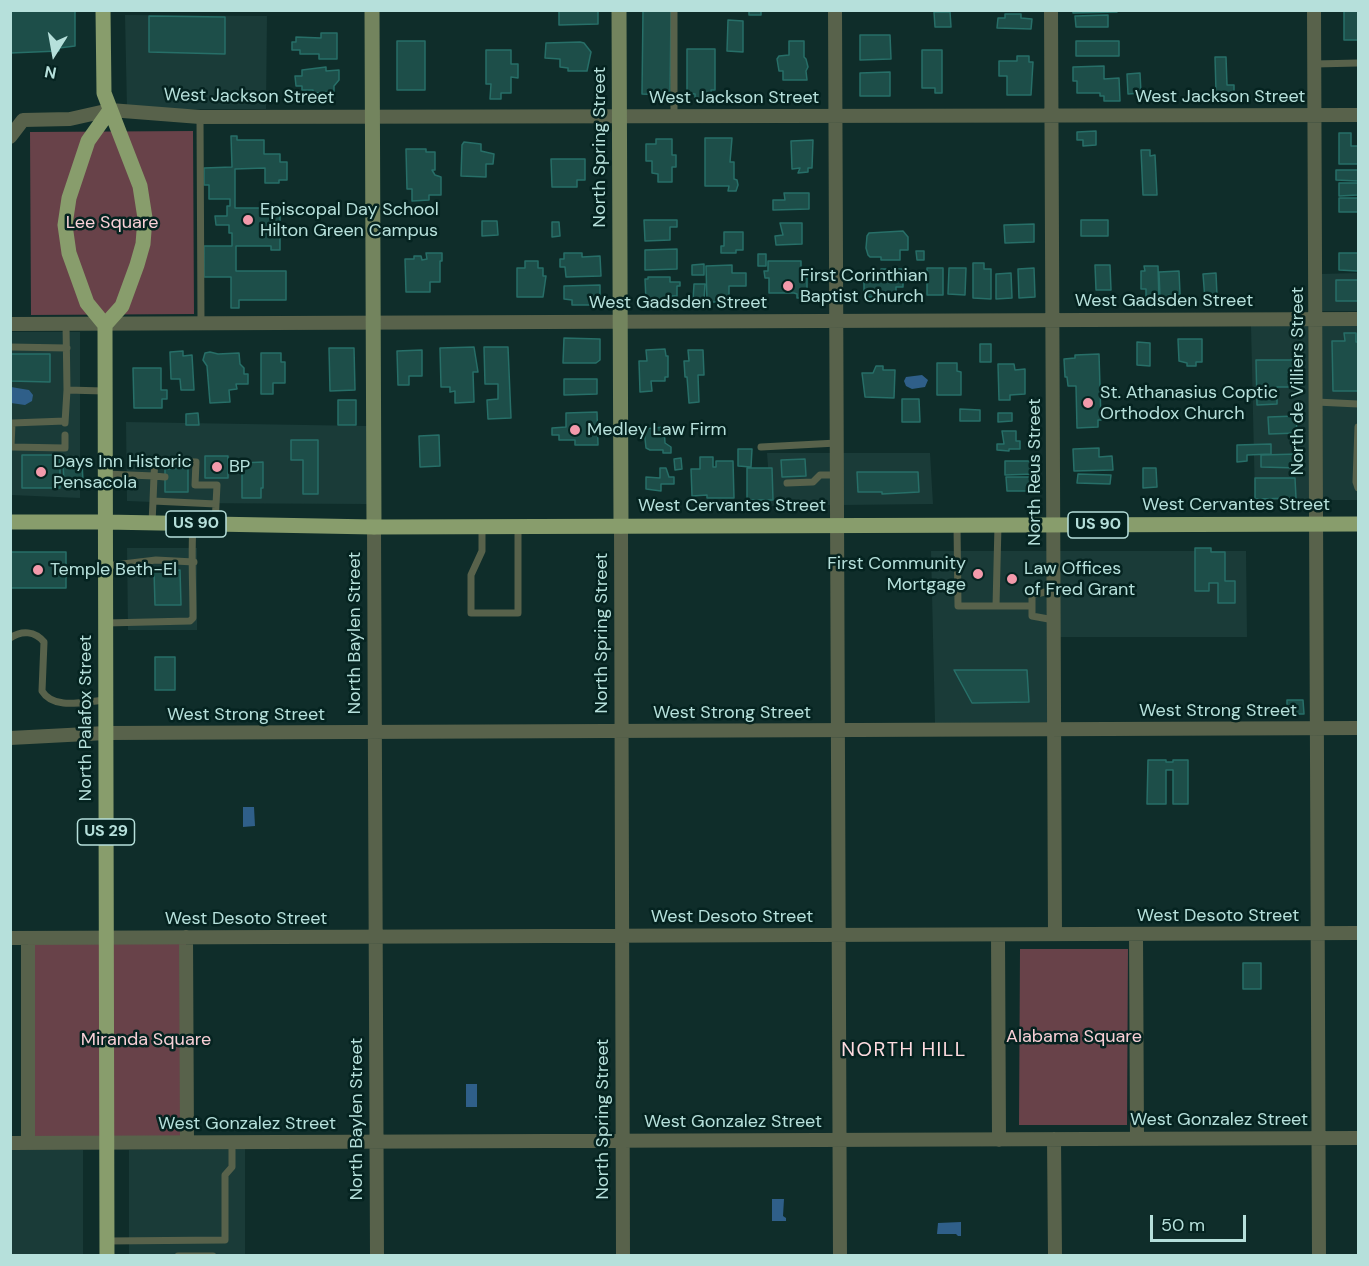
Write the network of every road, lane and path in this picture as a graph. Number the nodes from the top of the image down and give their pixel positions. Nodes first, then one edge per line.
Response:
1 (103, 10) edge
2 (372, 10) edge
3 (619, 10) edge
4 (674, 10) edge
5 (835, 10) edge
6 (1051, 10) edge
7 (1314, 10) edge
8 (1315, 63) junction
9 (1359, 63) edge
10 (110, 110) junction
11 (1052, 115) junction
12 (1315, 115) junction
13 (1359, 115) edge
14 (619, 116) junction
15 (674, 116) junction
16 (836, 116) junction
17 (200, 117) junction
18 (372, 117) junction
19 (10, 137) edge
20 (1315, 319) junction
21 (1359, 319) edge
22 (837, 320) junction
23 (1053, 320) junction
24 (620, 321) junction
25 (373, 322) junction
26 (201, 323) junction
27 (10, 324) edge
28 (66, 324) junction
29 (105, 325) junction
30 (10, 347) edge
31 (67, 348) junction
32 (67, 390) junction
33 (105, 391) junction
34 (1316, 402) junction
35 (1359, 404) edge
36 (1359, 427) edge
37 (11, 429) edge
38 (65, 435) dead end
39 (837, 443) junction
40 (761, 447) dead end
41 (105, 474) junction
42 (837, 475) junction
43 (154, 476) junction
44 (165, 477) dead end
45 (786, 483) dead end
46 (1359, 488) edge
47 (153, 501) junction
48 (216, 504) junction
49 (10, 522) edge
50 (105, 522) junction
51 (152, 523) junction
52 (193, 524) junction
53 (215, 524) junction
54 (1317, 524) junction
55 (1359, 524) edge
56 (957, 525) junction
57 (998, 525) junction
58 (1054, 525) junction
59 (621, 526) junction
60 (837, 526) junction
61 (374, 527) junction
62 (482, 527) junction
63 (518, 527) junction
64 (194, 561) junction
65 (106, 566) junction
66 (1054, 590) junction
67 (996, 606) junction
68 (1032, 606) junction
69 (1054, 620) junction
70 (106, 623) junction
71 (10, 638) edge
72 (106, 700) junction
73 (1359, 728) edge
74 (1054, 729) junction
75 (1318, 729) junction
76 (838, 730) junction
77 (621, 731) junction
78 (375, 732) junction
79 (105, 733) junction
80 (10, 738) edge
81 (1359, 933) edge
82 (1055, 934) junction
83 (1136, 934) junction
84 (1318, 934) junction
85 (622, 935) junction
86 (838, 935) junction
87 (998, 935) junction
88 (375, 937) junction
89 (10, 938) edge
90 (28, 938) junction
91 (106, 938) junction
92 (186, 938) junction
93 (1137, 1138) junction
94 (1319, 1138) junction
95 (1359, 1138) edge
96 (839, 1139) junction
97 (1054, 1139) junction
98 (623, 1140) junction
99 (999, 1140) junction
100 (107, 1142) junction
101 (187, 1142) junction
102 (232, 1142) junction
103 (377, 1142) junction
104 (10, 1143) edge
105 (28, 1143) junction
106 (107, 1248) edge
107 (178, 1256) edge
108 (213, 1256) edge
109 (377, 1256) edge
110 (623, 1256) edge
111 (840, 1256) edge
112 (1055, 1256) edge
113 (1319, 1256) edge

1 - 10 main road
2 - 18 street, North Baylen Street
3 - 14 street, North Spring Street
4 - 15 lane
5 - 16 street
6 - 11 street, North Reus Street
7 - 8 street, North de Villiers Street
8 - 9 lane
8 - 12 street, North de Villiers Street
10 - 17 street, West Jackson Street
10 - 19 street, West Jackson Street
10 - 29 main road
10 - 29 main road
11 - 12 street, West Jackson Street
11 - 16 street, West Jackson Street
11 - 23 street, North Reus Street
12 - 13 street, West Jackson Street
12 - 20 street, North de Villiers Street
14 - 15 street, West Jackson Street
14 - 18 street, West Jackson Street
14 - 24 street, North Spring Street
15 - 16 street, West Jackson Street
16 - 22 street
17 - 18 street, West Jackson Street
17 - 26 lane
18 - 25 street, North Baylen Street
20 - 21 street, West Gadsden Street
20 - 23 street, West Gadsden Street
20 - 34 street, North de Villiers Street
22 - 23 street, West Gadsden Street
22 - 24 street, West Gadsden Street
22 - 39 street
23 - 58 street, North Reus Street
24 - 25 street, West Gadsden Street
24 - 59 street, North Spring Street
25 - 26 street, West Gadsden Street
25 - 61 street, North Baylen Street
26 - 29 street, West Gadsden Street
27 - 28 street, West Gadsden Street
28 - 29 street, West Gadsden Street
28 - 31 lane
29 - 33 main road, North Palafox Street
30 - 31 lane
31 - 32 lane
32 - 33 lane
32 - 37 lane
33 - 41 main road, North Palafox Street
34 - 35 lane
34 - 54 street, North de Villiers Street
36 - 46 lane
37 - 38 lane
39 - 40 lane
39 - 42 street
41 - 43 lane
41 - 50 main road, North Palafox Street
42 - 45 lane
42 - 60 street
43 - 44 lane
43 - 47 lane
43 - 48 lane
47 - 48 lane
47 - 51 lane
48 - 53 lane
49 - 50 main road, US 90
50 - 51 main road, West Cervantes Street / US 90
50 - 65 main road, North Palafox Street / US 29
51 - 52 main road, West Cervantes Street / US 90
52 - 53 main road, West Cervantes Street / US 90
52 - 64 lane
53 - 61 main road, West Cervantes Street / US 90
54 - 55 main road, West Cervantes Street / US 90
54 - 58 main road, West Cervantes Street / US 90
54 - 75 street, North de Villiers Street
56 - 57 main road, West Cervantes Street / US 90
56 - 60 main road, West Cervantes Street / US 90
56 - 67 lane
57 - 58 main road, West Cervantes Street / US 90
57 - 67 lane
58 - 66 street, North Reus Street
59 - 60 main road, West Cervantes Street / US 90
59 - 63 main road, West Cervantes Street / US 90
59 - 77 street, North Spring Street
60 - 76 street
61 - 62 main road, West Cervantes Street / US 90
61 - 78 street, North Baylen Street
62 - 63 main road, West Cervantes Street / US 90
62 - 63 lane
64 - 65 lane
64 - 70 lane
65 - 70 main road, North Palafox Street / US 29
66 - 68 lane
66 - 69 street, North Reus Street
67 - 68 lane
68 - 69 lane
69 - 74 street, North Reus Street
70 - 72 main road, North Palafox Street / US 29
71 - 72 lane
72 - 79 main road, North Palafox Street / US 29
73 - 75 street, West Strong Street
74 - 75 street, West Strong Street
74 - 76 street, West Strong Street
74 - 82 street, North Reus Street
75 - 84 street, North de Villiers Street
76 - 77 street, West Strong Street
76 - 86 street
77 - 78 street, West Strong Street
77 - 85 street, North Spring Street
78 - 79 street, West Strong Street
78 - 88 street, North Baylen Street
79 - 80 street, West Strong Street
79 - 91 main road, North Palafox Street / US 29
81 - 84 street, West Desoto Street
82 - 83 street, West Desoto Street
82 - 87 street, West Desoto Street
83 - 84 street, West Desoto Street
83 - 93 street
84 - 94 street, North de Villiers Street
85 - 86 street, West Desoto Street
85 - 88 street, West Desoto Street
85 - 98 street, North Spring Street
86 - 87 street, West Desoto Street
86 - 96 street
87 - 99 street
88 - 92 street, West Desoto Street
88 - 103 street, North Baylen Street
89 - 90 street, West Desoto Street
90 - 91 street, West Desoto Street
90 - 105 street
91 - 92 street, West Desoto Street
91 - 100 main road, North Palafox Street / US 29
92 - 101 street
93 - 94 street, West Gonzalez Street
93 - 97 street, West Gonzalez Street
94 - 95 street, West Gonzalez Street
94 - 113 street, North de Villiers Street
96 - 98 street, West Gonzalez Street
96 - 99 street, West Gonzalez Street
96 - 111 street
97 - 99 street, West Gonzalez Street
97 - 112 street
98 - 103 street, West Gonzalez Street
98 - 110 street, North Spring Street
100 - 101 street, West Gonzalez Street
100 - 105 street, West Gonzalez Street
100 - 106 main road, North Palafox Street / US 29
101 - 102 street, West Gonzalez Street
102 - 103 street, West Gonzalez Street
102 - 106 lane
103 - 109 street, North Baylen Street
104 - 105 street, West Gonzalez Street
107 - 108 lane

